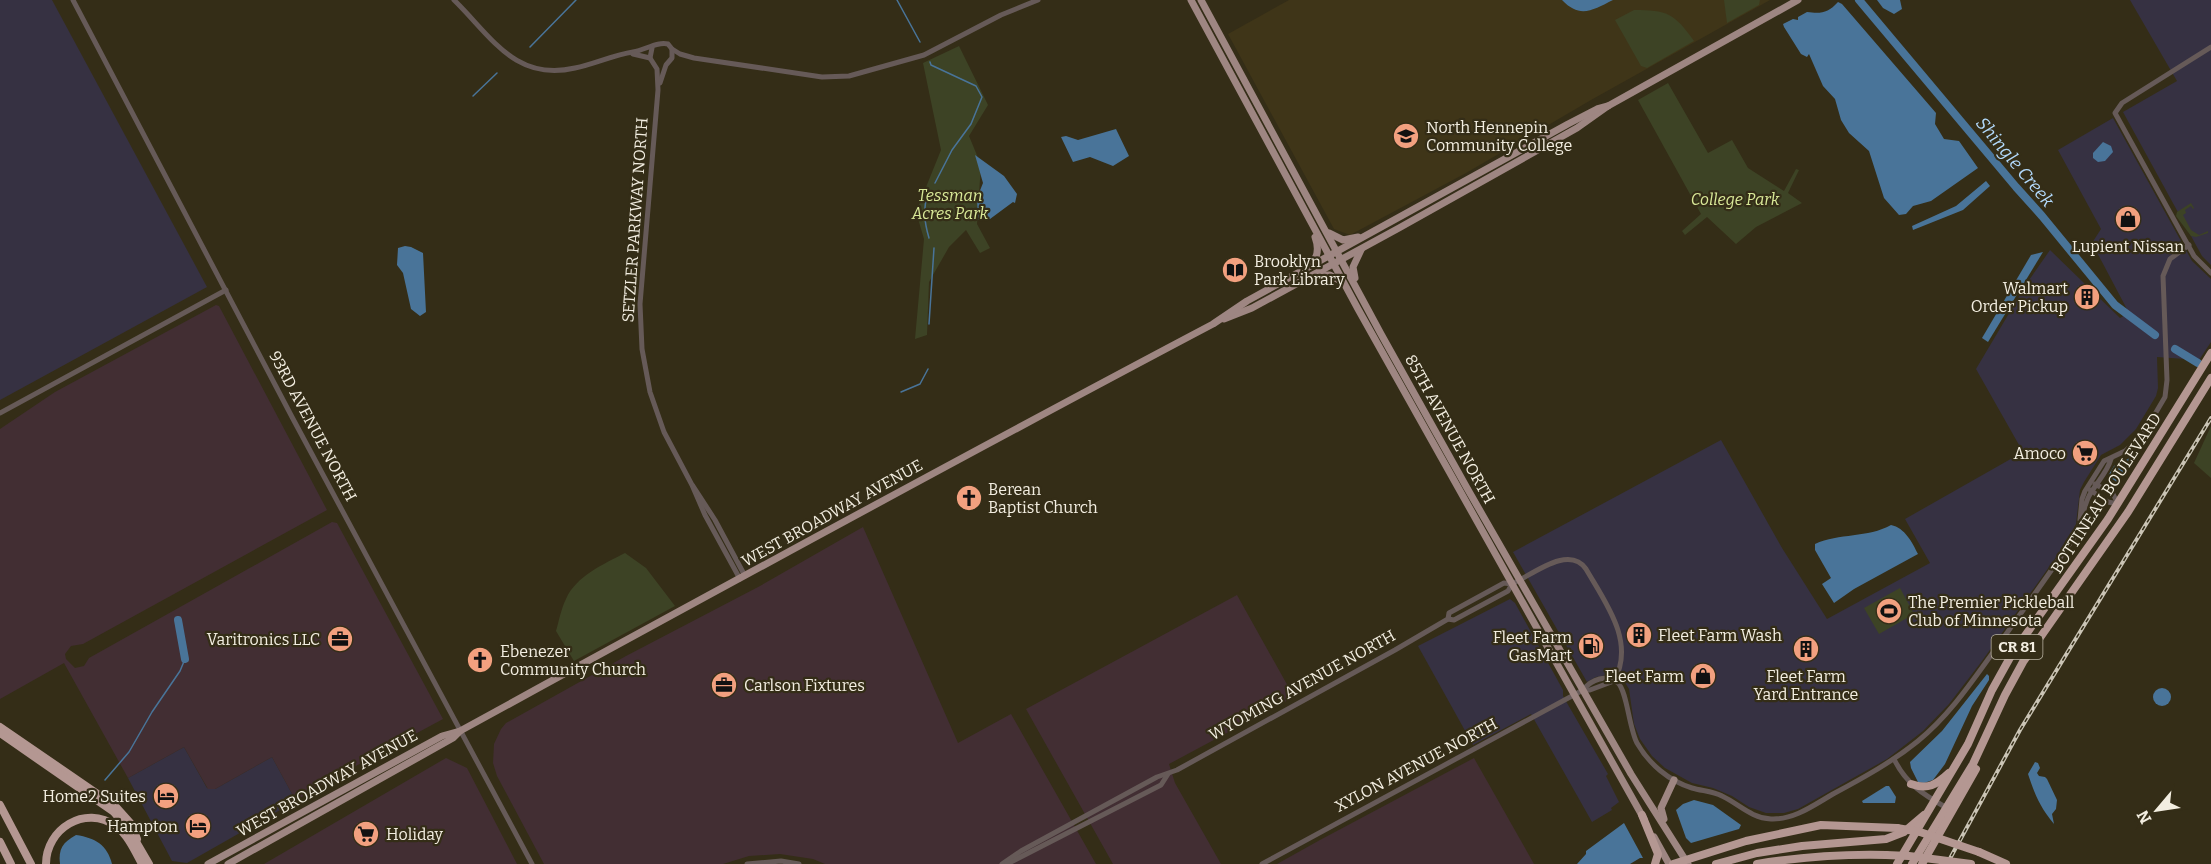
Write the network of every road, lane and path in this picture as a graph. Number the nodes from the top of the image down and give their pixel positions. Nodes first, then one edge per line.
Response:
1 (73, 0) edge
2 (454, 0) edge
3 (1038, 0) edge
4 (1191, 0) edge
5 (1201, 0) edge
6 (1798, 0) edge
7 (2211, 47) edge
8 (652, 48) junction
9 (672, 49) junction
10 (629, 53) junction
11 (650, 58) junction
12 (694, 58) junction
13 (655, 64) junction
14 (668, 64) junction
15 (658, 90) junction
16 (1608, 106) junction
17 (1268, 141) junction
18 (1384, 226) junction
19 (1325, 230) junction
20 (2188, 245) junction
21 (1362, 248) junction
22 (1337, 252) junction
23 (1329, 256) junction
24 (1341, 260) junction
25 (1334, 264) junction
26 (1304, 270) junction
27 (2211, 273) edge
28 (1308, 278) junction
29 (1344, 284) junction
30 (226, 290) junction
31 (1219, 321) junction
32 (1381, 334) junction
33 (2211, 353) edge
34 (2211, 378) edge
35 (0, 413) edge
36 (2094, 483) junction
37 (2090, 490) junction
38 (2118, 504) junction
39 (742, 578) junction
40 (1520, 581) junction
41 (1512, 584) junction
42 (1614, 681) junction
43 (1583, 690) junction
44 (1575, 694) junction
45 (0, 727) edge
46 (1989, 730) junction
47 (460, 731) junction
48 (0, 733) edge
49 (1894, 759) junction
50 (1954, 768) junction
51 (1168, 774) junction
52 (1674, 780) junction
53 (1911, 784) junction
54 (1669, 792) junction
55 (1644, 795) junction
56 (1935, 801) junction
57 (0, 805) edge
58 (1947, 808) junction
59 (1929, 810) junction
60 (1642, 815) junction
61 (1674, 840) junction
62 (0, 842) edge
63 (139, 846) junction
64 (1686, 862) edge
65 (11, 864) edge
66 (31, 864) edge
67 (46, 864) edge
68 (142, 864) edge
69 (149, 864) edge
70 (208, 864) edge
71 (228, 864) edge
72 (532, 864) edge
73 (747, 864) edge
74 (799, 864) edge
75 (1002, 864) edge
76 (1007, 864) edge
77 (1262, 864) edge
78 (1655, 864) edge
79 (1671, 864) edge
80 (1716, 864) edge
81 (1757, 864) edge
82 (1897, 864) edge
83 (1912, 864) edge
84 (1922, 864) edge
85 (1971, 864) edge
86 (2006, 864) edge

1 - 30 street, 93RD AVENUE NORTH
2 - 10 street
3 - 12 street
4 - 17 main road, 85TH AVENUE NORTH
5 - 19 main road, 85TH AVENUE NORTH
6 - 16 main road, WEST BROADWAY AVENUE
7 - 20 street
8 - 9 street
8 - 10 street
8 - 11 street
9 - 12 street
9 - 14 street
10 - 11 street
11 - 13 street
12 - 14 street
13 - 14 street
13 - 15 street, SETZLER PARKWAY NORTH
14 - 15 street, SETZLER PARKWAY NORTH
15 - 39 street, SETZLER PARKWAY NORTH
16 - 18 main road, WEST BROADWAY AVENUE
16 - 21 main road, WEST BROADWAY AVENUE
17 - 23 main road, 85TH AVENUE NORTH
17 - 26 main road
18 - 19 main road
18 - 22 main road, WEST BROADWAY AVENUE
19 - 22 main road, 85TH AVENUE NORTH
20 - 27 street
20 - 36 street
21 - 24 main road, WEST BROADWAY AVENUE
21 - 32 main road
22 - 23 main road, WEST BROADWAY AVENUE
22 - 24 main road, 85TH AVENUE NORTH
23 - 25 main road, 85TH AVENUE NORTH
23 - 26 main road, WEST BROADWAY AVENUE
24 - 25 main road, WEST BROADWAY AVENUE
24 - 32 main road, 85TH AVENUE NORTH
25 - 28 main road, WEST BROADWAY AVENUE
25 - 29 main road, 85TH AVENUE NORTH
26 - 31 main road, WEST BROADWAY AVENUE
28 - 29 main road
28 - 31 main road, WEST BROADWAY AVENUE
29 - 41 main road, 85TH AVENUE NORTH
30 - 35 street
30 - 47 street, 93RD AVENUE NORTH
31 - 39 main road, WEST BROADWAY AVENUE
32 - 40 main road, 85TH AVENUE NORTH
33 - 38 highway, BOTTINEAU BOULEVARD / CR 81
34 - 46 highway, BOTTINEAU BOULEVARD / CR 81
36 - 37 street
36 - 38 street
37 - 38 street
37 - 49 street
38 - 50 highway, BOTTINEAU BOULEVARD / CR 81
39 - 47 main road, WEST BROADWAY AVENUE
40 - 41 street, WYOMING AVENUE NORTH
40 - 42 street, WYOMING AVENUE NORTH
40 - 43 main road, 85TH AVENUE NORTH
41 - 44 main road, 85TH AVENUE NORTH
41 - 51 street, WYOMING AVENUE NORTH
42 - 43 street, XYLON AVENUE NORTH
42 - 52 street
43 - 44 street, XYLON AVENUE NORTH
43 - 55 main road, 85TH AVENUE NORTH
44 - 60 main road, 85TH AVENUE NORTH
44 - 77 street, XYLON AVENUE NORTH
45 - 63 highway
46 - 58 highway, BOTTINEAU BOULEVARD / CR 81
46 - 84 highway
47 - 70 main road, WEST BROADWAY AVENUE
47 - 71 main road, WEST BROADWAY AVENUE
47 - 72 street, 93RD AVENUE NORTH
48 - 63 highway
49 - 52 street
49 - 53 street
50 - 53 highway
50 - 56 highway, BOTTINEAU BOULEVARD / CR 81
51 - 75 street, WYOMING AVENUE NORTH
51 - 76 street, WYOMING AVENUE NORTH
52 - 54 main road
53 - 56 street
54 - 55 main road
54 - 61 main road
55 - 61 main road, 85TH AVENUE NORTH
56 - 58 street
56 - 59 highway, BOTTINEAU BOULEVARD / CR 81
57 - 66 highway
58 - 83 highway, BOTTINEAU BOULEVARD / CR 81
59 - 80 highway
59 - 82 highway, BOTTINEAU BOULEVARD / CR 81
60 - 78 highway
60 - 79 main road, 85TH AVENUE NORTH
61 - 64 main road, 85TH AVENUE NORTH
62 - 65 highway
63 - 69 highway
64 - 79 highway
64 - 86 highway, bridge
67 - 68 highway
73 - 74 street
81 - 85 highway, bridge

